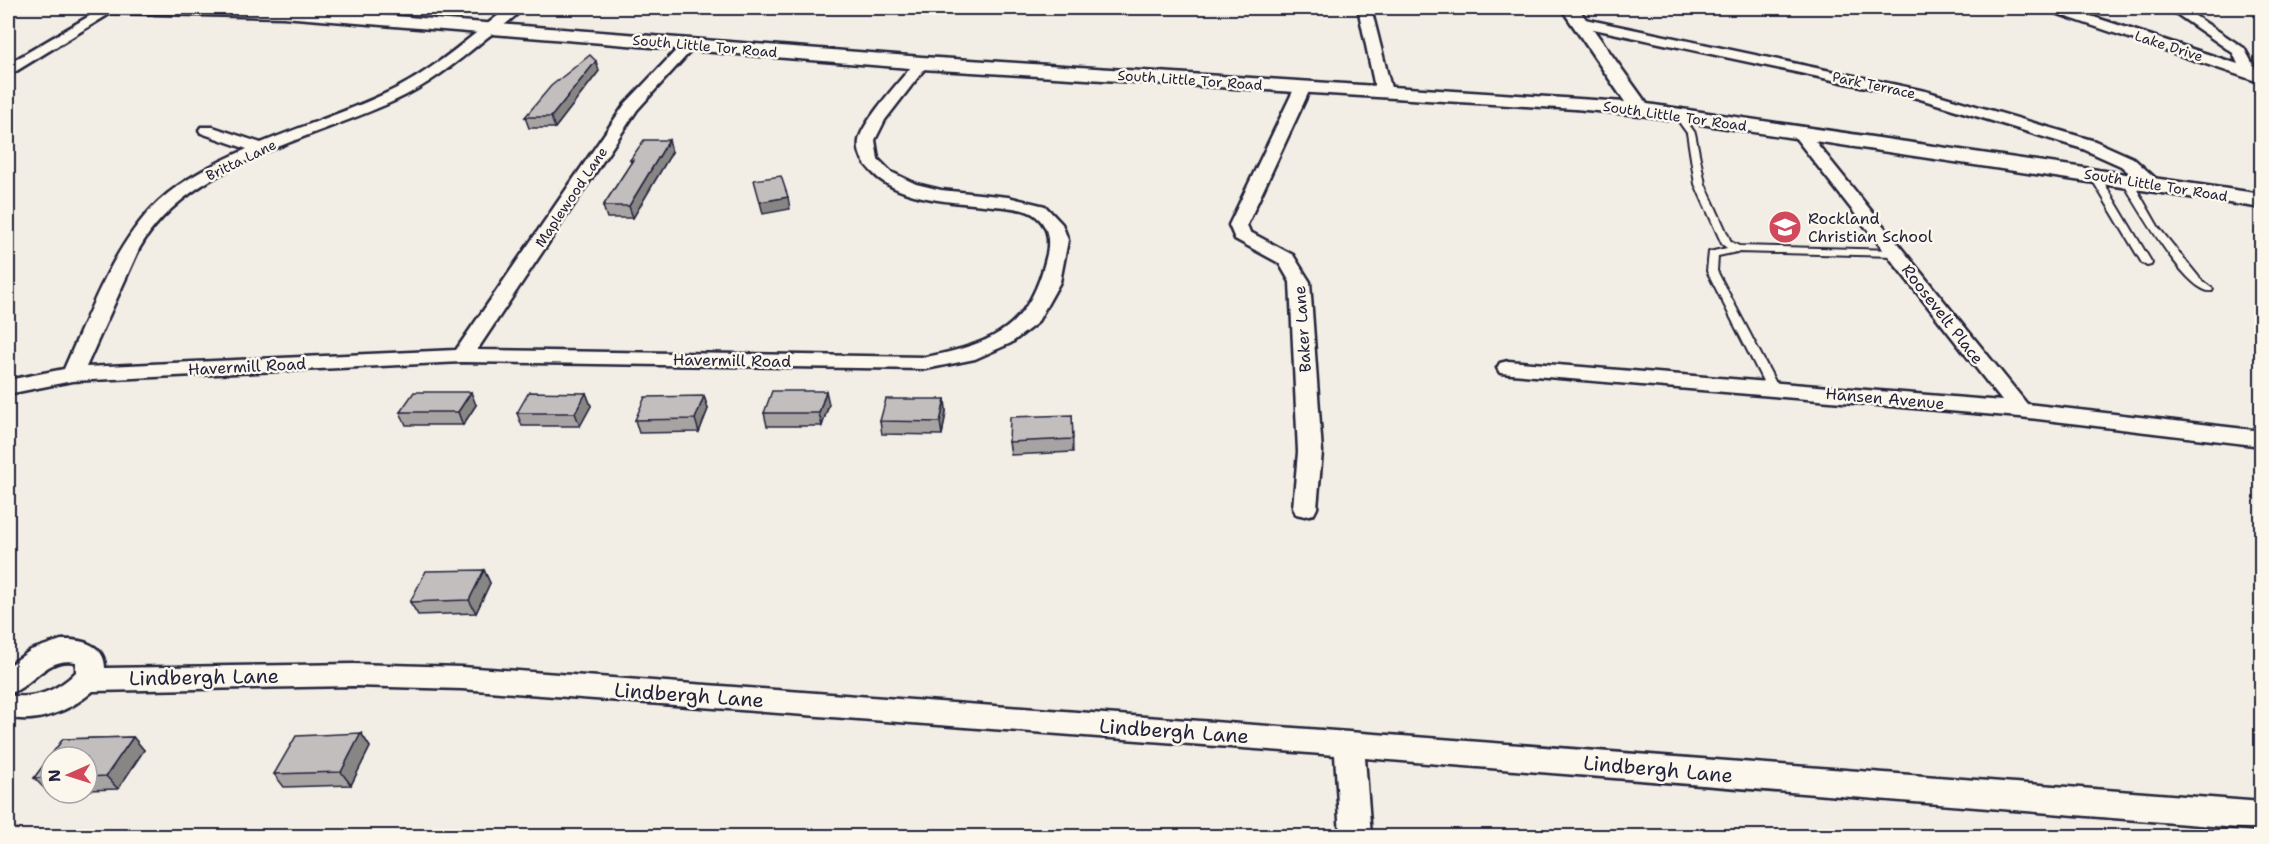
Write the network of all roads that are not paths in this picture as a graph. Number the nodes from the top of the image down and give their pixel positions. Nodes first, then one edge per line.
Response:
1 (113, 8) edge
2 (516, 8) edge
3 (1364, 8) edge
4 (2054, 8) edge
5 (2175, 8) edge
6 (199, 9) edge
7 (1575, 15) edge
8 (489, 28) junction
9 (689, 45) junction
10 (922, 63) junction
11 (8, 70) edge
12 (2256, 76) edge
13 (1303, 87) junction
14 (1384, 92) junction
15 (1640, 109) junction
16 (1678, 115) junction
17 (207, 130) dead end
18 (1800, 133) junction
19 (262, 149) junction
20 (2095, 176) junction
21 (2127, 181) junction
22 (2154, 185) junction
23 (2262, 201) edge
24 (1737, 249) junction
25 (1895, 253) junction
26 (2147, 263) dead end
27 (2208, 289) dead end
28 (462, 356) junction
29 (1508, 368) dead end
30 (72, 374) junction
31 (8, 387) edge
32 (1773, 389) junction
33 (2020, 410) junction
34 (2262, 439) edge
35 (1305, 508) dead end
36 (85, 680) junction
37 (8, 684) edge
38 (8, 706) edge
39 (1349, 744) junction
40 (2262, 816) edge
41 (1355, 837) edge

1 - 6 street, South Little Tor Road
1 - 11 street
2 - 8 street, Britta Lane
3 - 14 street
4 - 12 street, Lake Drive
5 - 12 street
6 - 8 street, South Little Tor Road
7 - 15 street
7 - 22 street, Park Terrace
8 - 9 street, South Little Tor Road
8 - 19 street, Britta Lane
9 - 10 street, South Little Tor Road
9 - 28 street, Maplewood Lane
10 - 13 street, South Little Tor Road
10 - 28 street, Havermill Road
13 - 14 street, South Little Tor Road
13 - 35 street, Baker Lane
14 - 15 street, South Little Tor Road
15 - 16 street, South Little Tor Road
16 - 18 street, South Little Tor Road
16 - 24 lane
17 - 19 street
18 - 20 street, South Little Tor Road
18 - 25 street, Roosevelt Place
19 - 30 street, Britta Lane
20 - 21 street, South Little Tor Road
20 - 26 lane
21 - 22 street, South Little Tor Road
21 - 27 lane
22 - 23 street, South Little Tor Road
24 - 25 lane
24 - 32 lane
25 - 33 street, Roosevelt Place
28 - 30 street, Havermill Road
29 - 32 street, Hansen Avenue
30 - 31 street, Havermill Road
32 - 33 street, Hansen Avenue
33 - 34 street, Hansen Avenue
36 - 37 street
36 - 38 street
36 - 39 street, Lindbergh Lane
39 - 40 street, Lindbergh Lane
39 - 41 street

